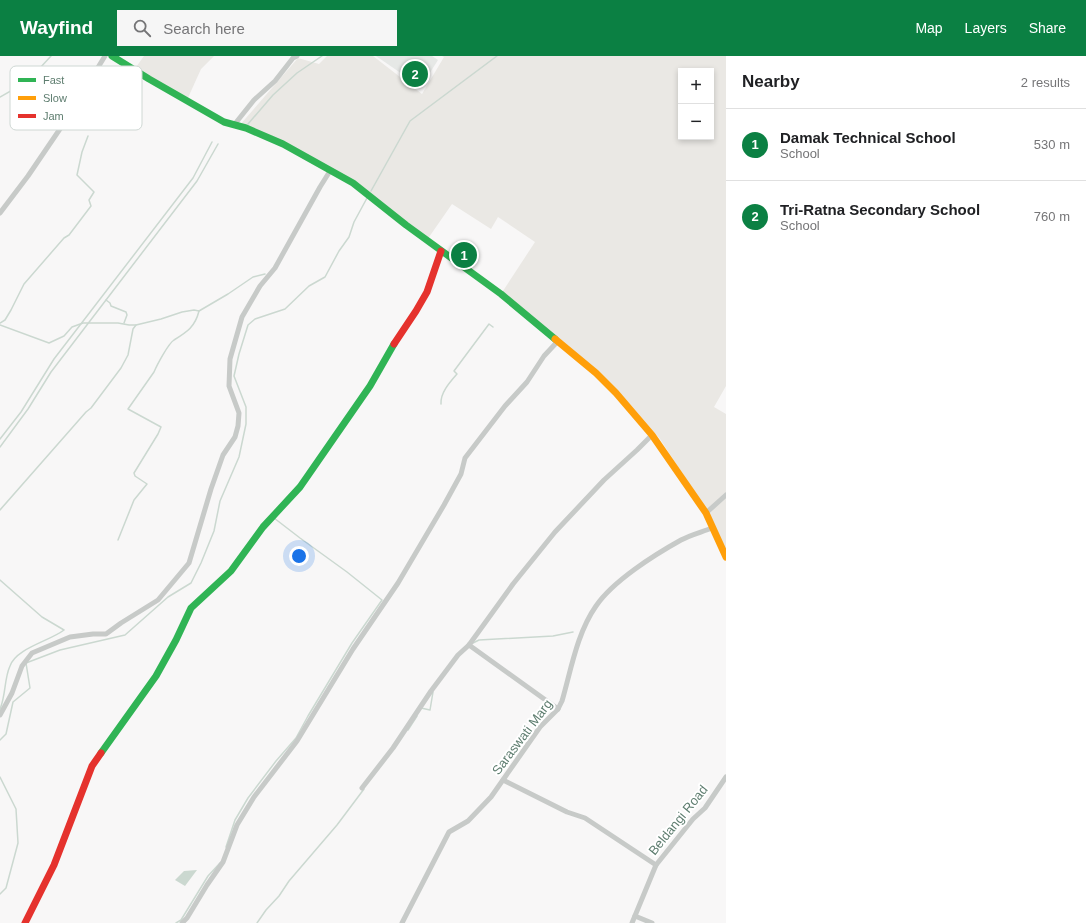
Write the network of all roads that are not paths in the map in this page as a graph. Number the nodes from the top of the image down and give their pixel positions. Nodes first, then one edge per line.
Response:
1 (105, 56) edge
2 (112, 56) edge
3 (297, 56) edge
4 (99, 66) edge
5 (128, 66) edge
6 (142, 75) edge
7 (234, 125) junction
8 (59, 130) edge
9 (330, 171) junction
10 (0, 213) edge
11 (441, 251) junction
12 (558, 341) junction
13 (652, 434) junction
14 (726, 495) edge
15 (706, 513) junction
16 (712, 528) junction
17 (726, 557) edge
18 (469, 645) junction
19 (558, 709) junction
20 (0, 715) edge
21 (726, 777) edge
22 (503, 780) junction
23 (362, 788) dead end
24 (656, 865) junction
25 (635, 916) junction
26 (25, 923) edge
27 (182, 923) edge
28 (402, 923) edge
29 (632, 923) edge
30 (652, 923) edge

1 - 4 street
2 - 5 street
3 - 7 street
6 - 7 street
7 - 9 street
8 - 10 street
9 - 11 street
9 - 20 street
11 - 12 street
11 - 26 street
12 - 13 street
12 - 27 street
13 - 15 street
13 - 18 street
14 - 15 street
15 - 16 street
16 - 17 street
16 - 19 street, Saraswati Marg
18 - 19 street
18 - 23 street
19 - 22 street, Saraswati Marg
21 - 24 street, Beldangi Road
22 - 24 street
22 - 28 street, Saraswati Marg
24 - 25 street, Beldangi Road
25 - 29 street, Beldangi Road
25 - 30 street

